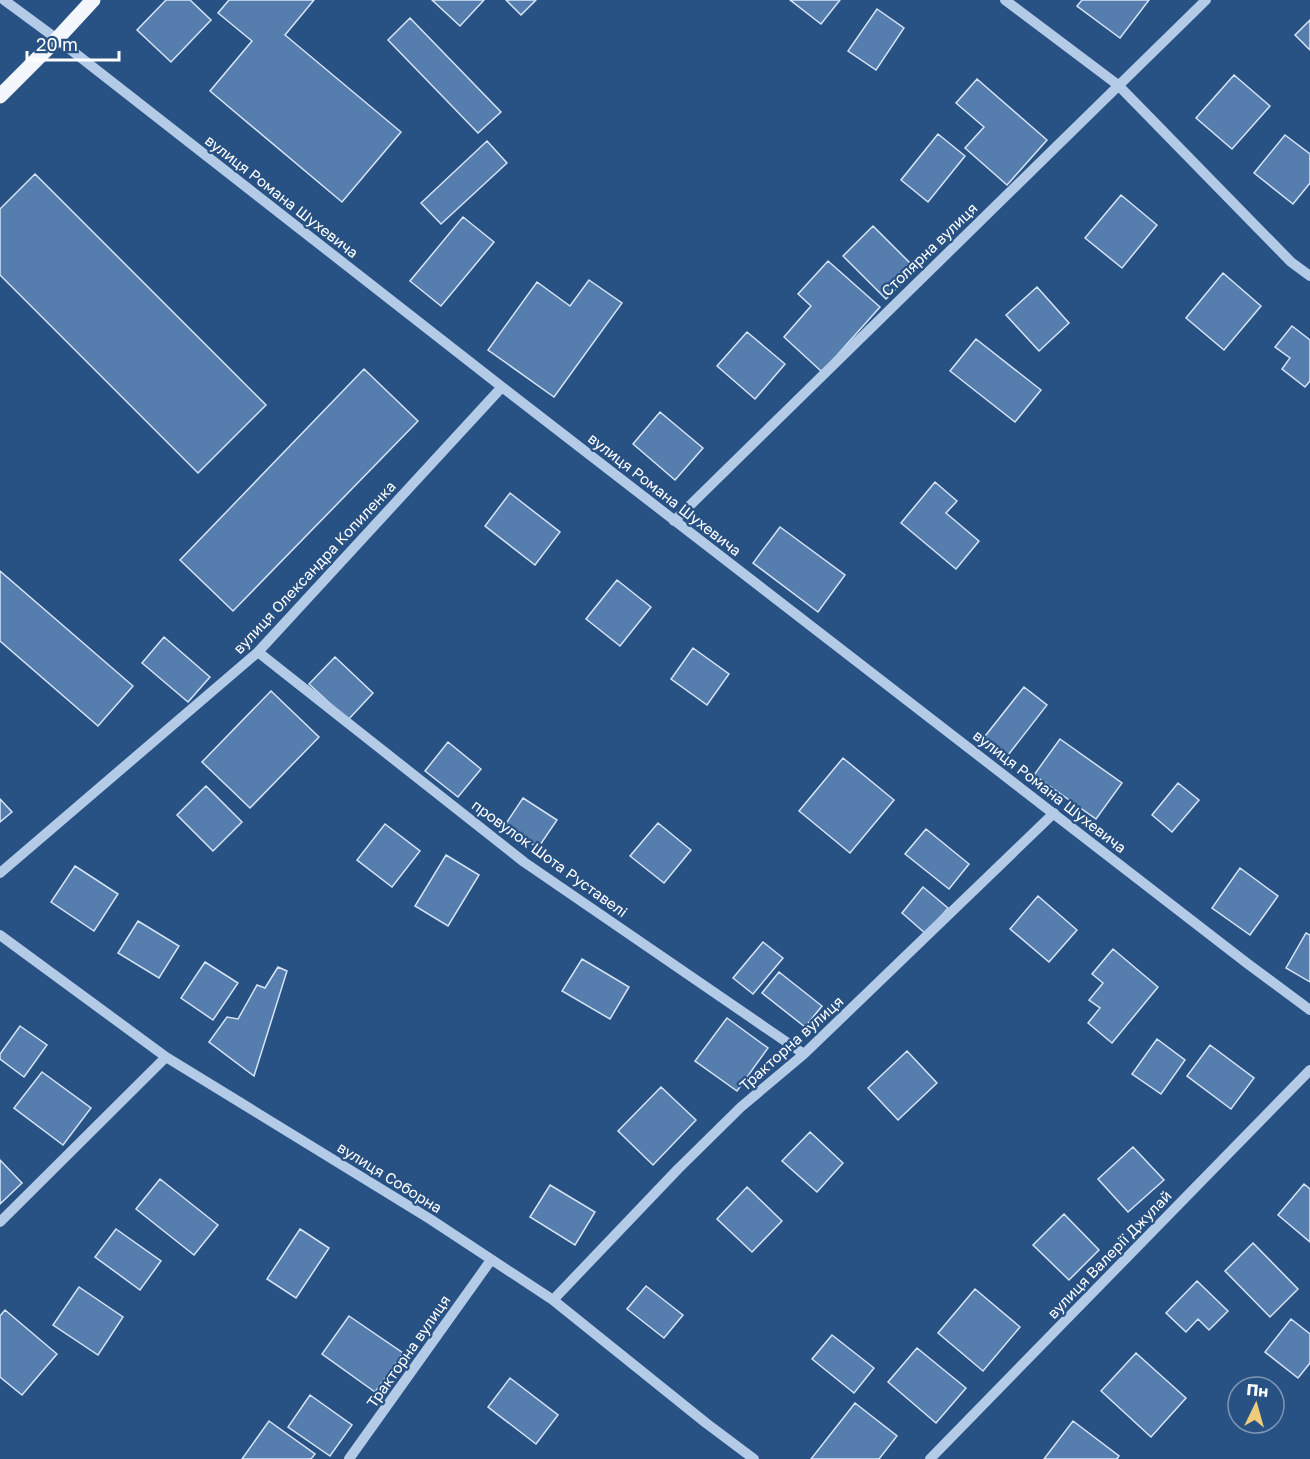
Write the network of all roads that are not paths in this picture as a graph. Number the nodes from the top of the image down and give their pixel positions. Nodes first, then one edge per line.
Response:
1 (4, 0) edge
2 (93, 0) edge
3 (1005, 0) edge
4 (1206, 0) edge
5 (57, 39) junction
6 (1118, 86) junction
7 (0, 96) edge
8 (1310, 276) edge
9 (502, 387) junction
10 (674, 520) junction
11 (258, 652) junction
12 (1054, 813) junction
13 (0, 873) edge
14 (0, 935) edge
15 (1310, 1010) edge
16 (804, 1054) junction
17 (166, 1057) junction
18 (1310, 1071) edge
19 (0, 1222) edge
20 (491, 1260) junction
21 (553, 1299) junction
22 (349, 1459) edge
23 (754, 1459) edge
24 (930, 1459) edge

1 - 5 street, вулиця Романа Шухевича
2 - 5 main road
3 - 6 street
4 - 6 street, Столярна вулиця
5 - 7 main road
5 - 9 street, вулиця Романа Шухевича
6 - 8 street
6 - 10 street, Столярна вулиця
9 - 10 street, вулиця Романа Шухевича
9 - 11 street, вулиця Олександра Копиленка
10 - 12 street, вулиця Романа Шухевича
11 - 13 street, вулиця Олександра Копиленка
11 - 16 street, провулок Шота Руставелі
12 - 15 street, вулиця Романа Шухевича
12 - 16 street, Тракторна вулиця
14 - 17 street, вулиця Соборна
16 - 21 street, Тракторна вулиця
17 - 19 street
17 - 20 street, вулиця Соборна
18 - 24 street, вулиця Валерії Джулай
20 - 21 street, вулиця Соборна
20 - 22 street, Тракторна вулиця
21 - 23 street, вулиця Соборна

